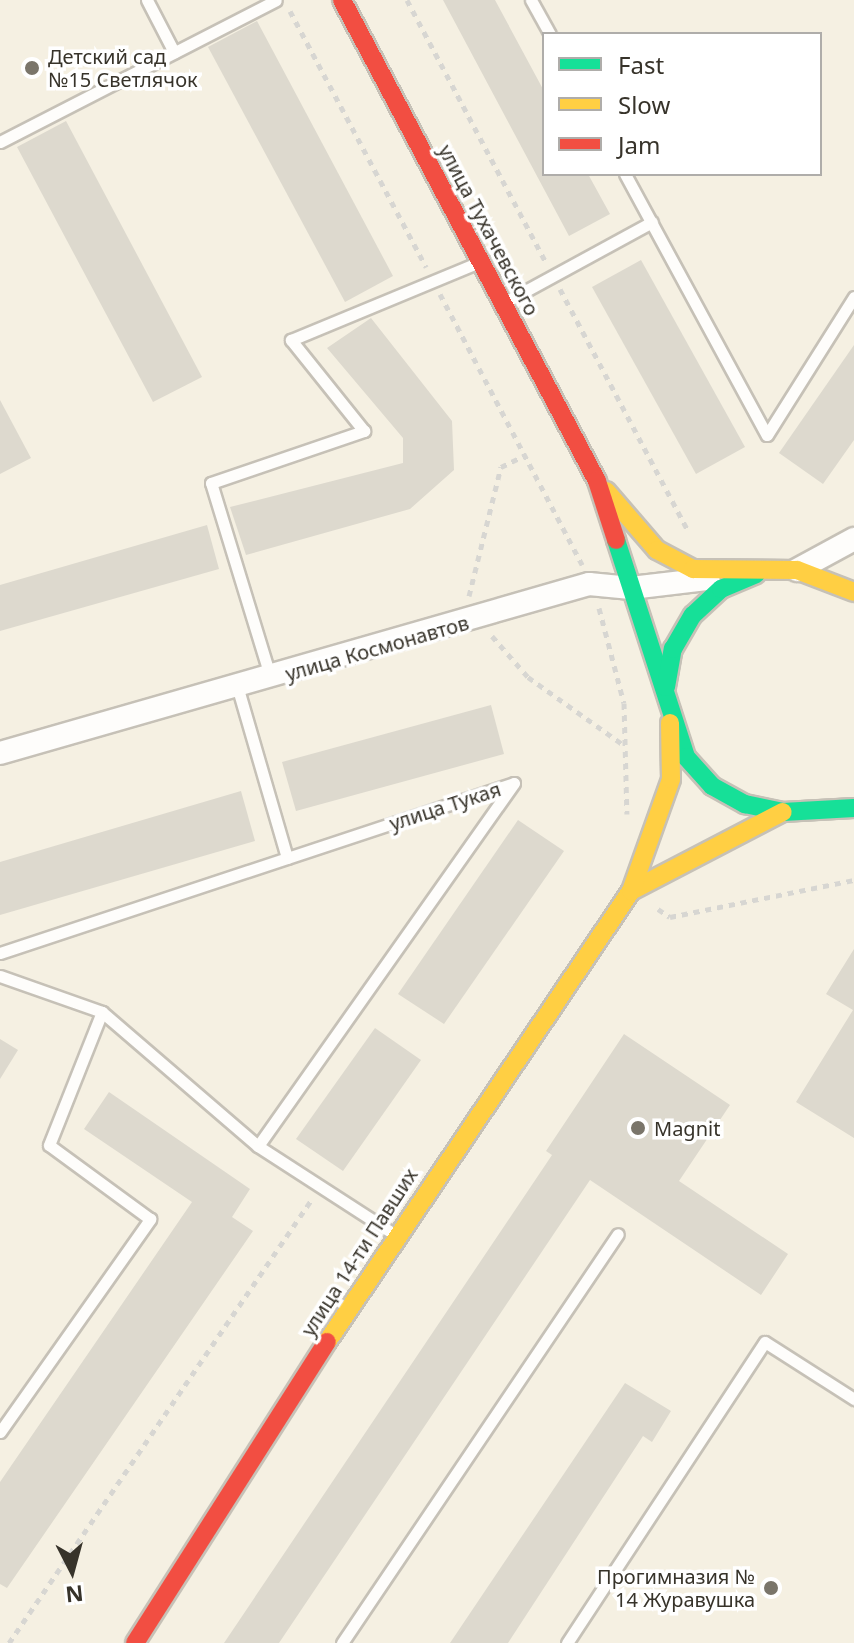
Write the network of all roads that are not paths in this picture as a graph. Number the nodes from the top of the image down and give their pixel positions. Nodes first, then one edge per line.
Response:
1 (147, 0) edge
2 (276, 0) edge
3 (342, 0) edge
4 (531, 0) edge
5 (549, 32) edge
6 (174, 52) junction
7 (0, 142) edge
8 (626, 176) edge
9 (652, 222) junction
10 (481, 262) junction
11 (854, 297) edge
12 (503, 303) junction
13 (597, 481) junction
14 (854, 539) edge
15 (797, 570) junction
16 (757, 573) junction
17 (631, 588) junction
18 (854, 592) edge
19 (271, 679) junction
20 (666, 687) junction
21 (238, 689) junction
22 (670, 723) junction
23 (0, 753) edge
24 (854, 791) edge
25 (854, 808) edge
26 (807, 810) junction
27 (783, 812) junction
28 (287, 858) junction
29 (631, 891) junction
30 (0, 953) edge
31 (0, 976) edge
32 (102, 1012) junction
33 (258, 1146) junction
34 (395, 1234) junction
35 (618, 1234) dead end
36 (854, 1399) edge
37 (0, 1432) edge
38 (135, 1643) edge
39 (342, 1643) edge
40 (567, 1643) edge

1 - 6 lane
2 - 6 lane
3 - 10 main road, улица Тухачевского
4 - 5 lane
6 - 7 lane
8 - 9 lane
9 - 11 lane
9 - 12 lane
10 - 12 main road, улица Тухачевского
10 - 19 lane
12 - 13 main road, улица Тухачевского
13 - 16 main road
13 - 17 main road
14 - 15 street
15 - 16 main road
15 - 18 main road
16 - 17 street, улица Космонавтов
16 - 20 main road
17 - 19 street, улица Космонавтов
17 - 20 main road
19 - 21 street, улица Космонавтов
20 - 22 main road
21 - 23 street, улица Космонавтов
21 - 28 lane
22 - 27 main road
22 - 29 main road
24 - 26 main road
25 - 26 main road
26 - 27 main road
27 - 29 main road
28 - 30 lane, улица Тукая
28 - 33 lane, улица Тукая
29 - 34 main road, улица 14-ти Павших
31 - 32 lane
32 - 33 lane
32 - 37 lane
33 - 34 lane
34 - 38 main road, улица 14-ти Павших
35 - 39 lane
36 - 40 lane

